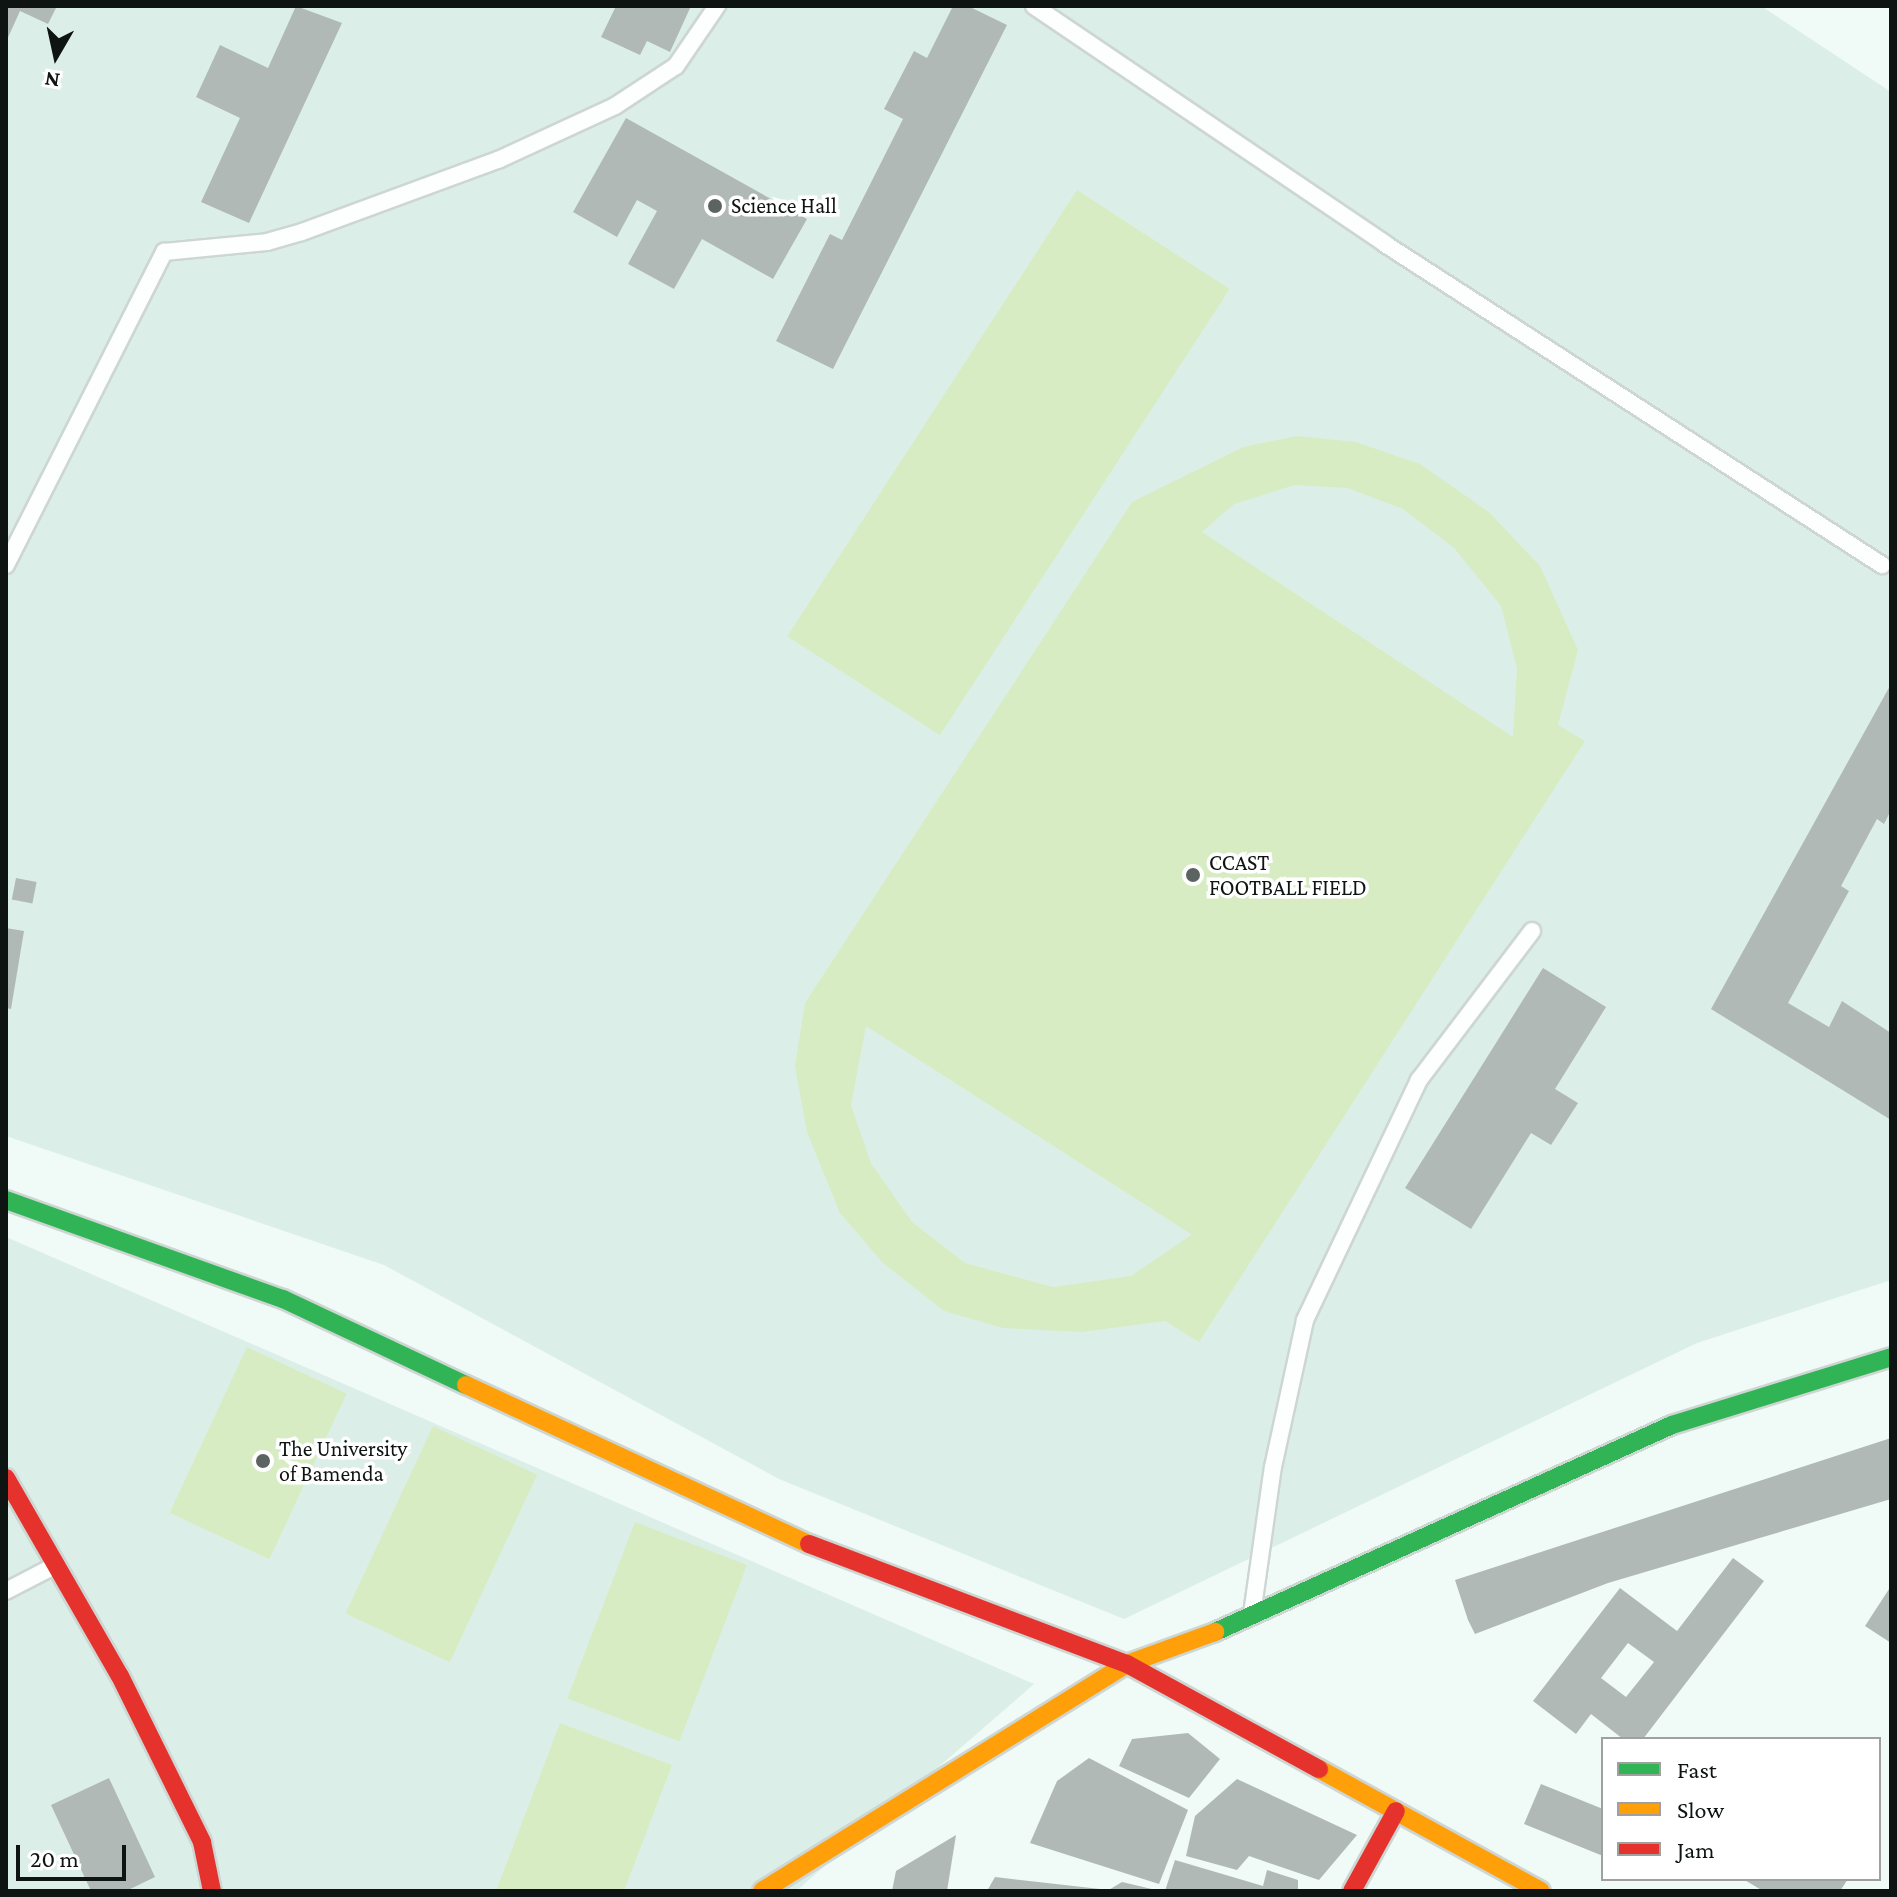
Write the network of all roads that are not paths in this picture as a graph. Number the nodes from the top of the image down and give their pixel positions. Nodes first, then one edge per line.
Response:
1 (717, 6) edge
2 (1034, 6) edge
3 (6, 565) edge
4 (1882, 565) dead end
5 (1532, 931) dead end
6 (6, 1200) edge
7 (1891, 1357) edge
8 (6, 1478) edge
9 (55, 1565) junction
10 (6, 1591) edge
11 (1252, 1619) junction
12 (1127, 1664) junction
13 (1396, 1811) junction
14 (212, 1891) edge
15 (762, 1891) edge
16 (1352, 1891) edge
17 (1541, 1891) edge

1 - 3 lane
2 - 4 lane
5 - 11 lane
6 - 12 street
7 - 11 street
8 - 9 street
9 - 10 lane
9 - 14 street
11 - 12 street
12 - 13 street
12 - 15 street
13 - 16 street
13 - 17 street

